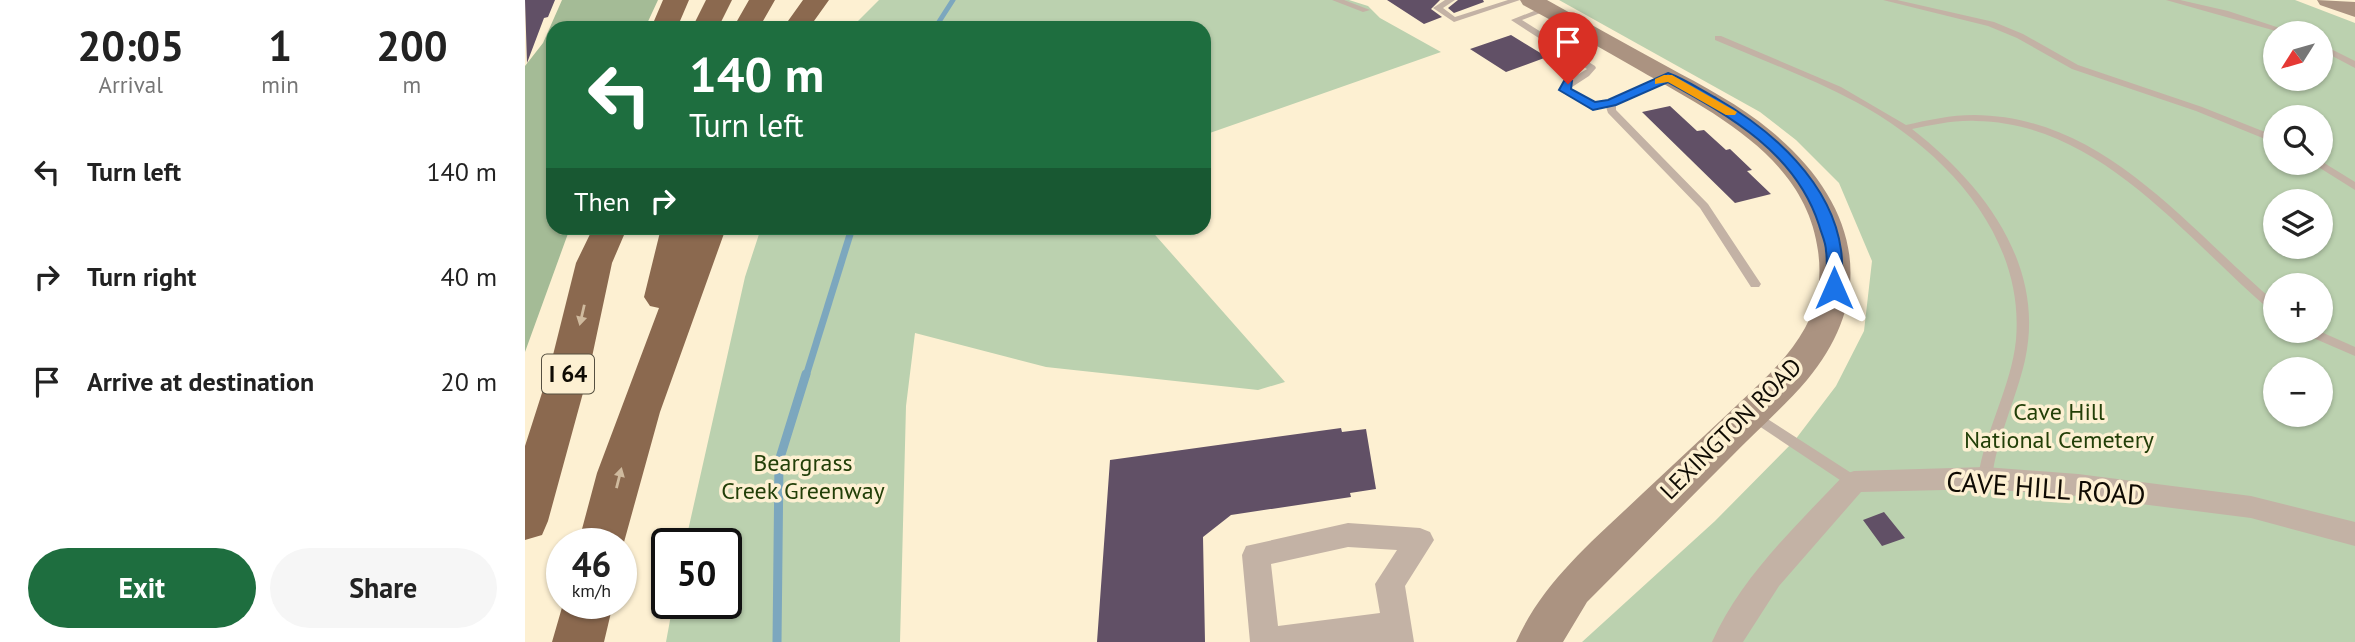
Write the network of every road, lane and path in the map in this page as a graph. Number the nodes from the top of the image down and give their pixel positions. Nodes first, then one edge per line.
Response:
1 (676, 0) edge
2 (719, 0) edge
3 (762, 0) edge
4 (816, 0) edge
5 (1336, 0) edge
6 (1451, 0) edge
7 (1516, 0) edge
8 (1887, 0) edge
9 (2170, 0) edge
10 (2328, 0) edge
11 (1539, 5) edge
12 (1366, 10) dead end
13 (2355, 10) edge
14 (667, 21) edge
15 (708, 21) edge
16 (750, 21) edge
17 (801, 21) edge
18 (2263, 25) edge
19 (1718, 38) dead end
20 (2333, 53) edge
21 (2355, 65) edge
22 (1668, 77) junction
23 (1611, 103) junction
24 (1904, 128) junction
25 (2263, 135) edge
26 (2333, 173) edge
27 (2355, 187) edge
28 (677, 235) edge
29 (706, 235) edge
30 (602, 239) edge
31 (1755, 284) dead end
32 (2263, 297) edge
33 (2333, 342) edge
34 (2355, 352) edge
35 (639, 412) junction
36 (1752, 414) junction
37 (1985, 478) junction
38 (1854, 482) junction
39 (525, 521) edge
40 (606, 528) edge
41 (2355, 534) edge
42 (584, 619) edge
43 (1397, 633) edge
44 (579, 642) edge
45 (1538, 642) edge
46 (1727, 642) edge

1 - 14 highway
2 - 15 highway
3 - 16 highway
4 - 17 highway
5 - 12 lane
6 - 7 lane
8 - 25 lane
9 - 18 lane
10 - 13 main road
11 - 22 main road, LEXINGTON ROAD
11 - 23 lane
19 - 24 lane
20 - 21 lane
22 - 23 lane
22 - 36 main road, LEXINGTON ROAD
23 - 31 lane
24 - 32 lane
24 - 37 lane
26 - 27 lane
28 - 35 highway
29 - 35 highway
30 -> 39 highway, I 64
33 - 34 lane
40 -> 35 highway
36 - 38 lane
36 - 45 main road, LEXINGTON ROAD
37 - 38 street, CAVE HILL ROAD
37 - 41 street, CAVE HILL ROAD
38 - 46 street
42 - 44 highway
43 - 43 street

